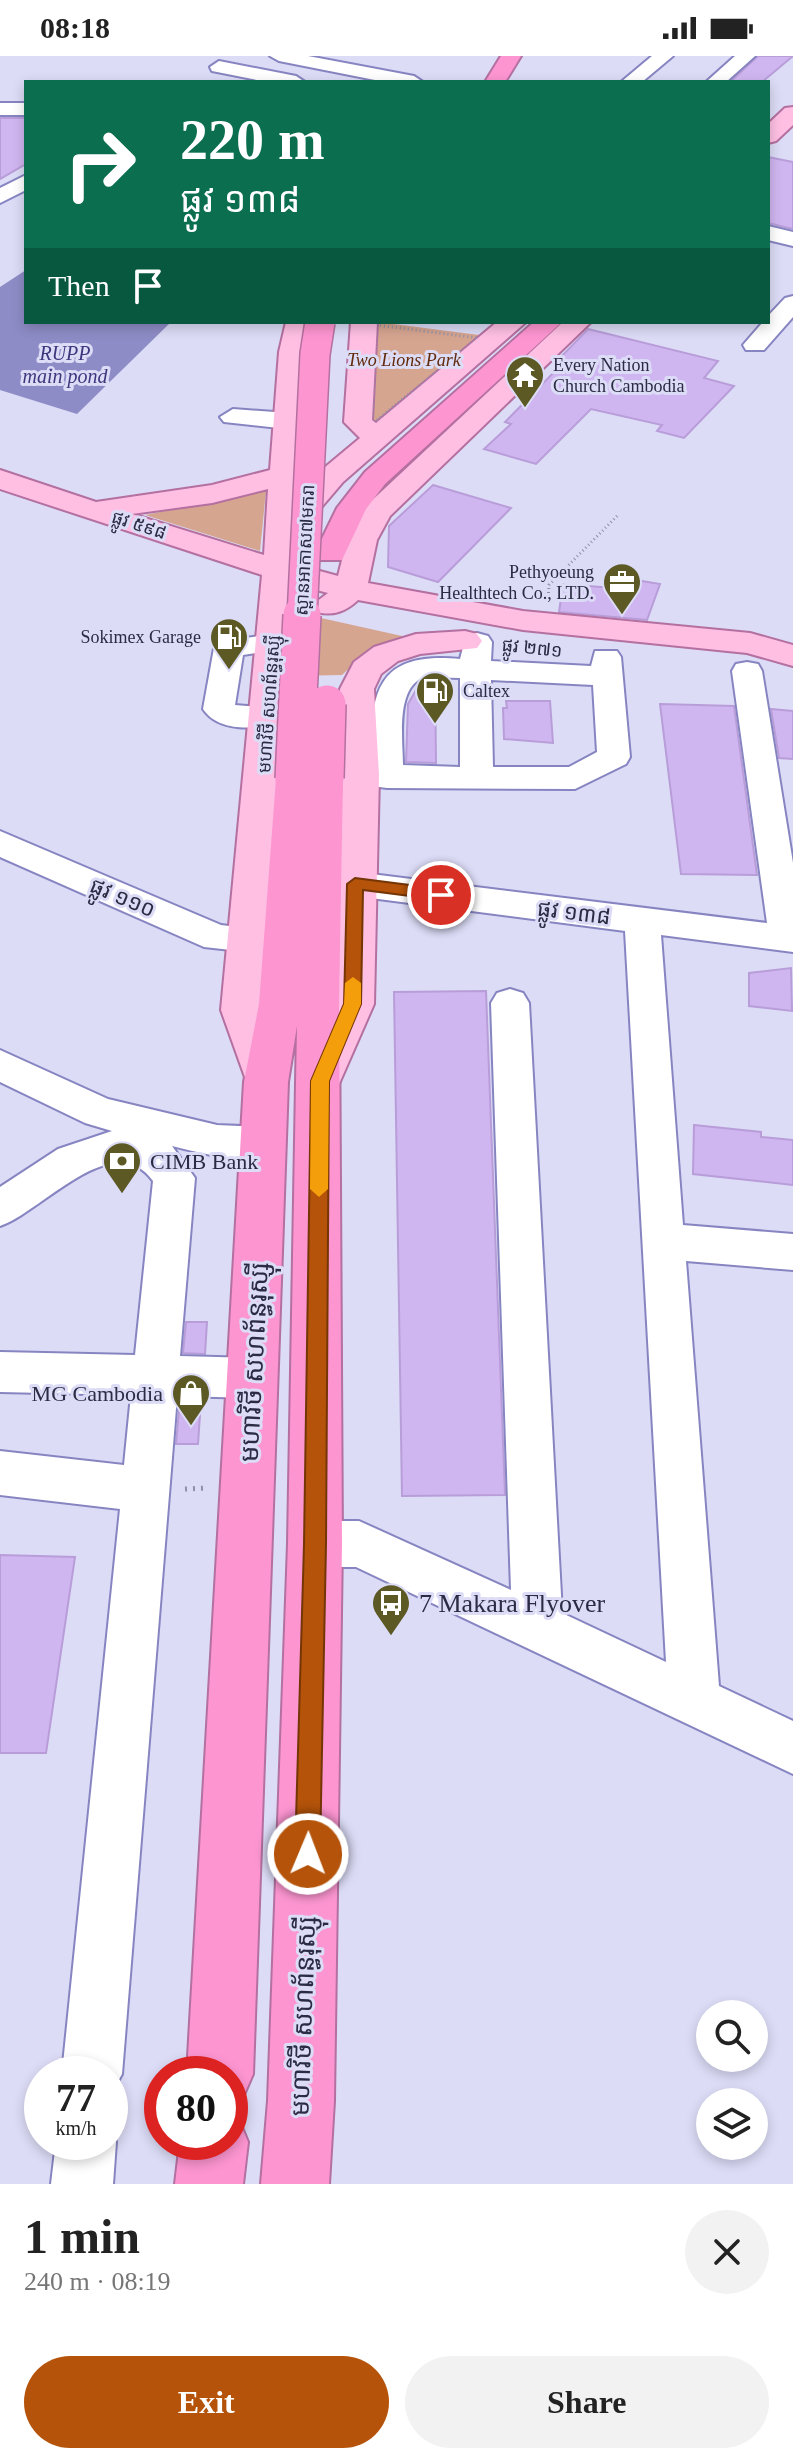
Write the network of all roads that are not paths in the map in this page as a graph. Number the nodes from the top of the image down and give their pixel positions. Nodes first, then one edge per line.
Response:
1 (238, 56) edge
2 (279, 56) edge
3 (395, 56) edge
4 (511, 56) edge
5 (664, 56) edge
6 (746, 56) edge
7 (303, 61) junction
8 (343, 68) junction
9 (370, 74) junction
10 (275, 78) junction
11 (286, 80) edge
12 (326, 80) edge
13 (403, 80) edge
14 (496, 80) edge
15 (633, 80) edge
16 (717, 80) edge
17 (0, 109) edge
18 (24, 109) edge
19 (793, 113) edge
20 (770, 134) edge
21 (24, 182) edge
22 (0, 197) edge
23 (770, 233) edge
24 (793, 239) edge
25 (793, 303) edge
26 (299, 324) edge
27 (320, 324) edge
28 (342, 324) edge
29 (370, 324) edge
30 (511, 324) edge
31 (547, 324) edge
32 (576, 324) edge
33 (755, 345) dead end
34 (233, 417) dead end
35 (288, 418) junction
36 (358, 422) junction
37 (390, 430) junction
38 (359, 455) junction
39 (285, 476) junction
40 (0, 479) edge
41 (0, 506) edge
42 (88, 508) junction
43 (281, 535) junction
44 (331, 553) junction
45 (351, 589) junction
46 (288, 592) junction
47 (273, 643) junction
48 (472, 651) junction
49 (793, 656) edge
50 (606, 666) junction
51 (793, 666) edge
52 (747, 671) junction
53 (269, 716) junction
54 (342, 777) junction
55 (477, 778) junction
56 (781, 824) edge
57 (0, 843) edge
58 (355, 884) junction
59 (642, 921) junction
60 (249, 939) junction
61 (790, 939) edge
62 (510, 1003) dead end
63 (0, 1065) edge
64 (320, 1081) junction
65 (266, 1082) junction
66 (265, 1143) junction
67 (0, 1209) edge
68 (663, 1241) junction
69 (793, 1252) edge
70 (3, 1369) edge
71 (154, 1377) junction
72 (254, 1378) junction
73 (0, 1473) edge
74 (143, 1489) junction
75 (315, 1544) junction
76 (537, 1626) junction
77 (694, 1703) junction
78 (793, 1748) edge
79 (94, 2056) edge
80 (221, 2056) edge
81 (84, 2160) edge
82 (212, 2160) edge
83 (82, 2184) edge
84 (209, 2184) edge
85 (295, 2184) edge

1 - 10 street
2 - 7 street
3 - 9 street
4 - 14 highway
5 - 15 street
6 - 16 street
7 - 8 street
7 - 10 street
8 - 9 street
8 - 12 street
9 - 13 street
10 - 11 street
17 - 18 street
19 - 20 main road
21 - 22 street
23 - 24 street
25 - 33 street
26 - 35 main road, មហាវិថី សហព័ន្ធរុស្ស៊ី
27 - 54 highway, ស្ពានអាកាស៧មករា, bridge
28 - 44 highway, ស្ពានអាកាស៧មករា
29 - 36 main road
30 - 37 main road
31 - 44 highway
32 - 45 main road
34 - 35 street
35 - 36 main road
35 - 39 main road, មហាវិថី សហព័ន្ធរុស្ស៊ី
36 - 37 main road
37 - 38 main road
38 - 39 main road
38 - 43 main road
39 - 42 main road
39 - 43 main road, មហាវិថី សហព័ន្ធរុស្ស៊ី
40 - 42 main road, ផ្លូវ ៥៩៨
41 - 46 main road, ផ្លូវ ៥៩៨
42 - 46 main road, ផ្លូវ ៥៩៨
43 - 46 main road, មហាវិថី សហព័ន្ធរុស្ស៊ី
44 - 54 highway, ស្ពានអាកាស៧មករា, bridge
45 - 46 main road, ផ្លូវ ២៧១
45 - 46 main road
45 - 49 main road, ផ្លូវ ២៧១
46 - 47 main road, មហាវិថី សហព័ន្ធរុស្ស៊ី
46 - 48 main road, ផ្លូវ ២៧១
47 - 53 main road, មហាវិថី សហព័ន្ធរុស្ស៊ី
47 - 53 street
48 - 50 main road, ផ្លូវ ២៧១
48 - 54 main road, មហាវិថី សហព័ន្ធរុស្ស៊ី
48 - 55 street
50 - 52 main road, ផ្លូវ ២៧១
50 - 55 street
51 - 52 main road, ផ្លូវ ២៧១
52 - 56 street
53 - 60 main road, មហាវិថី សហព័ន្ធរុស្ស៊ី
54 - 55 street
54 - 58 main road, មហាវិថី សហព័ន្ធរុស្ស៊ី
54 - 64 highway, មហាវិថី សហព័ន្ធរុស្ស៊ី
54 - 65 highway, មហាវិថី សហព័ន្ធរុស្ស៊ី
56 - 61 street
57 - 60 street, ផ្លូវ ១១០
58 - 59 street, ផ្លូវ ១៣៨
58 - 64 main road, មហាវិថី សហព័ន្ធរុស្ស៊ី
59 - 61 street, ផ្លូវ ១៣៨
59 - 68 street
60 - 65 main road, មហាវិថី សហព័ន្ធរុស្ស៊ី
62 - 76 street
63 - 66 street
64 - 75 highway, មហាវិថី សហព័ន្ធរុស្ស៊ី
65 - 66 highway, មហាវិថី សហព័ន្ធរុស្ស៊ី
66 - 72 highway, មហាវិថី សហព័ន្ធរុស្ស៊ី
67 - 71 street
68 - 69 street
68 - 77 street
70 - 71 street
71 - 72 street
71 - 74 street
72 - 80 highway, មហាវិថី សហព័ន្ធរុស្ស៊ី
73 - 74 street
74 - 79 street
75 - 76 street
75 - 85 highway, មហាវិថី សហព័ន្ធរុស្ស៊ី
76 - 77 street
77 - 78 street
81 - 83 street
82 - 84 highway

